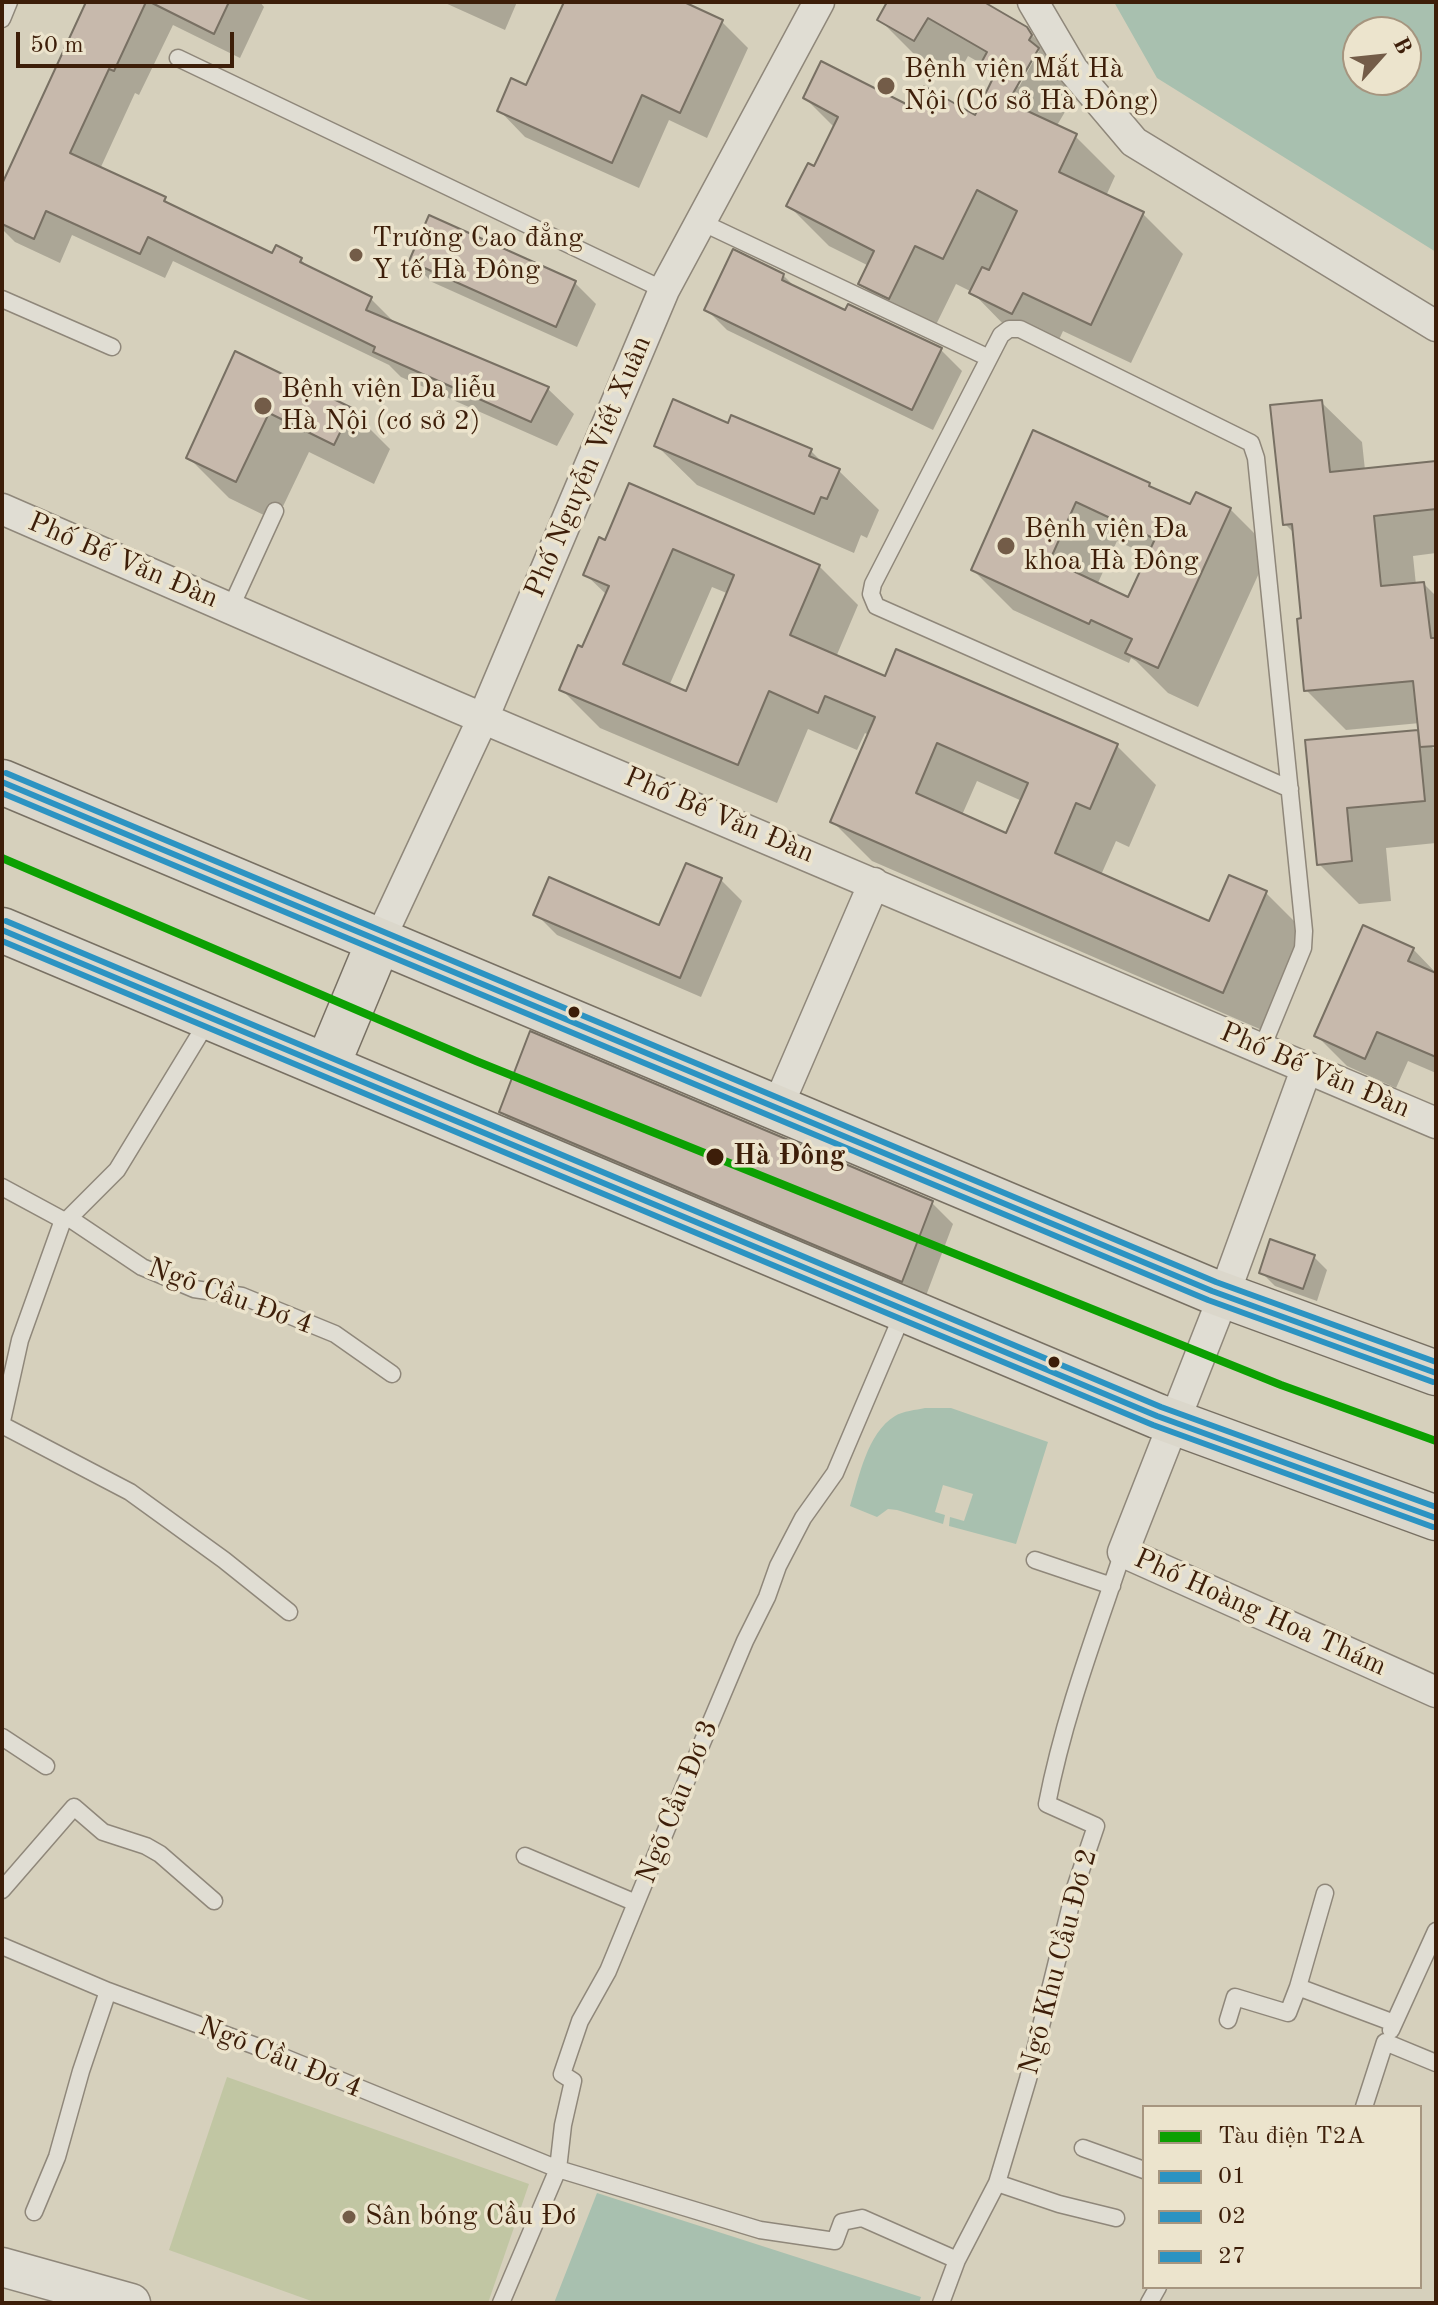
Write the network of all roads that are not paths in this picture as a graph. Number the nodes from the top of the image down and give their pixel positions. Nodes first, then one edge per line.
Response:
1 (9, 2) edge
2 (819, 2) edge
3 (1033, 2) edge
4 (2, 19) edge
5 (178, 58) dead end
6 (699, 221) junction
7 (664, 290) junction
8 (2, 299) edge
9 (1436, 326) edge
10 (112, 347) dead end
11 (989, 358) junction
12 (2, 509) edge
13 (275, 511) dead end
14 (231, 607) junction
15 (484, 716) junction
16 (2, 782) edge
17 (1290, 789) junction
18 (874, 883) junction
19 (2, 930) edge
20 (379, 941) junction
21 (210, 1017) junction
22 (1262, 1048) junction
23 (327, 1066) junction
24 (1307, 1067) junction
25 (777, 1108) junction
26 (1436, 1123) edge
27 (2, 1187) edge
28 (66, 1219) junction
29 (1224, 1295) junction
30 (905, 1310) junction
31 (1436, 1373) edge
32 (392, 1374) dead end
33 (8, 1376) edge
34 (1173, 1421) junction
35 (2, 1423) edge
36 (1436, 1518) edge
37 (1123, 1552) junction
38 (1035, 1560) dead end
39 (1112, 1586) junction
40 (289, 1612) dead end
41 (1436, 1692) edge
42 (2, 1737) edge
43 (46, 1766) dead end
44 (525, 1856) dead end
45 (2, 1890) edge
46 (1325, 1893) dead end
47 (214, 1901) dead end
48 (636, 1903) junction
49 (1436, 1931) edge
50 (2, 1946) edge
51 (1298, 1987) junction
52 (108, 1991) junction
53 (1228, 2020) dead end
54 (1394, 2023) junction
55 (1385, 2042) junction
56 (1436, 2063) edge
57 (1365, 2105) edge
58 (1083, 2148) dead end
59 (558, 2169) junction
60 (1142, 2169) edge
61 (997, 2183) junction
62 (34, 2212) dead end
63 (1116, 2218) dead end
64 (957, 2260) junction
65 (2, 2267) edge
66 (131, 2303) edge
67 (501, 2303) edge
68 (941, 2303) edge

1 - 4 lane
2 - 6 street, Phố Nguyễn Viết Xuân
3 - 9 street
5 - 7 lane
6 - 7 street, Phố Nguyễn Viết Xuân
6 - 11 lane
7 - 15 street, Phố Nguyễn Viết Xuân
8 - 10 lane
11 - 17 lane
11 - 17 lane
12 - 14 street, Phố Bế Văn Đàn
13 - 14 lane
14 - 15 street, Phố Bế Văn Đàn
15 - 18 street, Phố Bế Văn Đàn
15 - 20 street, Phố Nguyễn Viết Xuân
16 - 20 highway
17 - 22 lane
18 - 22 street, Phố Bế Văn Đàn
18 - 25 street
19 - 21 highway
20 - 23 highway
20 - 25 highway
21 - 23 highway
21 - 28 lane
22 - 24 street, Phố Bế Văn Đàn
23 - 30 highway
24 - 26 street, Phố Bế Văn Đàn
24 - 29 street, Phố Hoàng Hoa Thám
25 - 29 highway
27 - 28 lane, Ngõ Cầu Đơ 4
28 - 32 lane, Ngõ Cầu Đơ 4
28 - 33 lane
29 - 31 highway
29 - 34 street, Phố Hoàng Hoa Thám
30 - 34 highway
30 - 48 lane, Ngõ Cầu Đơ 3
33 - 35 lane
34 - 36 highway
34 - 37 street, Phố Hoàng Hoa Thám
35 - 40 lane
37 - 39 lane, Ngõ Khu Cầu Đơ 2
37 - 41 street, Phố Hoàng Hoa Thám
38 - 39 lane
39 - 61 lane, Ngõ Khu Cầu Đơ 2
42 - 43 lane
44 - 48 lane
45 - 47 lane
46 - 51 lane
48 - 59 lane, Ngõ Cầu Đơ 3
49 - 54 lane
50 - 52 lane, Ngõ Cầu Đơ 4
51 - 53 lane
51 - 54 lane
52 - 59 lane, Ngõ Cầu Đơ 4
52 - 62 lane
54 - 55 lane
55 - 56 lane
55 - 57 lane
58 - 60 lane
59 - 64 lane, Ngõ Cầu Đơ 4
59 - 67 lane, Ngõ Cầu Đơ 3
61 - 63 lane
61 - 64 lane, Ngõ Khu Cầu Đơ 2
64 - 68 lane, Ngõ Khu Cầu Đơ 2
65 - 66 street

